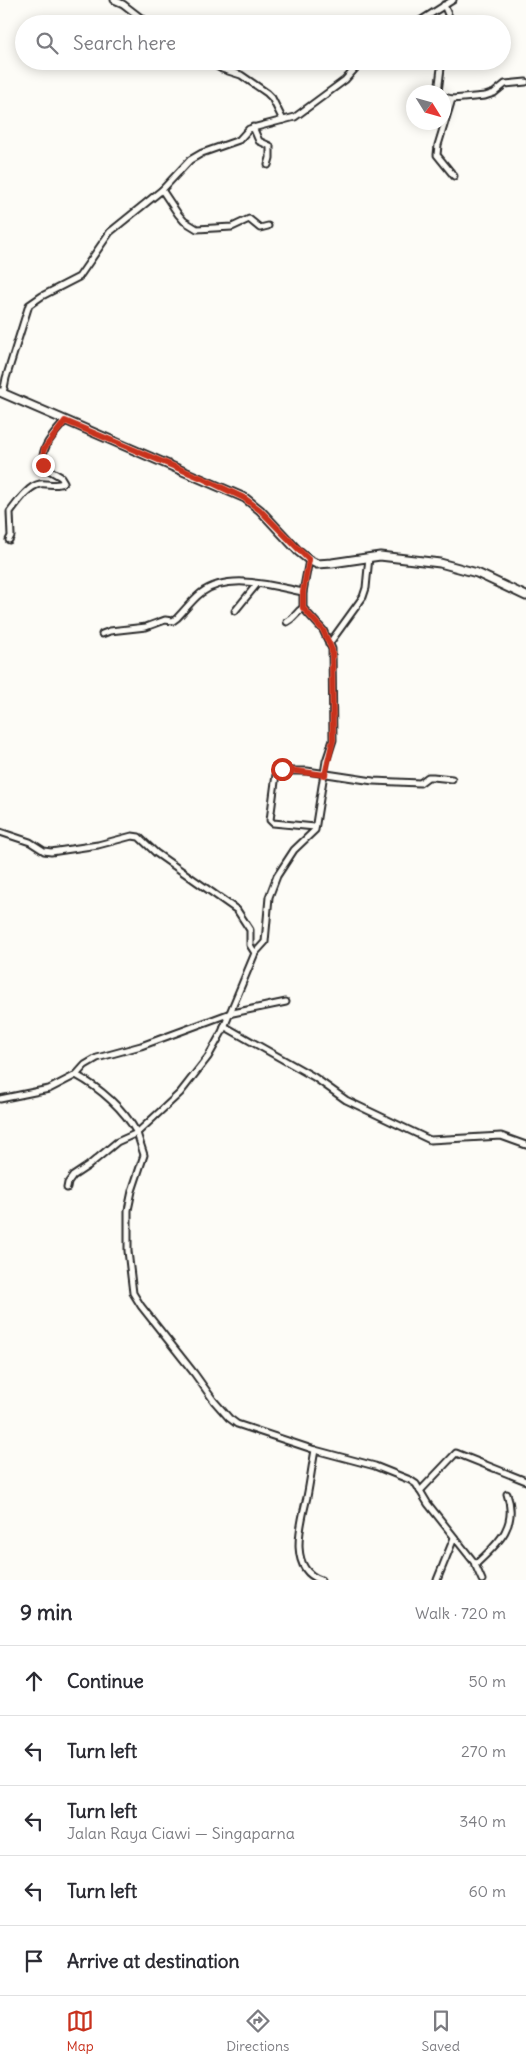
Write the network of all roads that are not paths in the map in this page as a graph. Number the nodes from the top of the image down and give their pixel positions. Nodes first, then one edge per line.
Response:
1 (114, 0) edge
2 (453, 0) edge
3 (444, 5) junction
4 (137, 15) edge
5 (429, 15) edge
6 (448, 15) edge
7 (225, 70) edge
8 (353, 70) edge
9 (440, 70) edge
10 (526, 82) edge
11 (439, 85) edge
12 (452, 99) joint
13 (283, 120) junction
14 (253, 127) junction
15 (268, 165) dead end
16 (454, 176) dead end
17 (162, 190) junction
18 (268, 226) dead end
19 (1, 393) edge
20 (65, 421) junction
21 (9, 540) dead end
22 (369, 556) junction
23 (309, 560) junction
24 (257, 584) junction
25 (303, 592) junction
26 (526, 596) edge
27 (303, 608) junction
28 (235, 611) dead end
29 (287, 622) dead end
30 (102, 634) dead end
31 (329, 644) junction
32 (325, 775) junction
33 (452, 779) dead end
34 (315, 827) junction
35 (0, 832) edge
36 (254, 953) junction
37 (286, 1002) dead end
38 (228, 1014) junction
39 (224, 1026) junction
40 (76, 1075) junction
41 (0, 1099) edge
42 (137, 1133) junction
43 (526, 1145) edge
44 (67, 1188) dead end
45 (315, 1450) junction
46 (526, 1481) edge
47 (420, 1491) junction
48 (507, 1494) dead end
49 (454, 1538) junction
50 (475, 1565) junction
51 (321, 1580) edge
52 (436, 1580) edge
53 (482, 1580) edge

1 - 4 street
2 - 3 street
3 - 5 street
3 - 6 street
7 - 13 street
8 - 13 street
9 - 11 street
10 - 12 street
12 - 16 street
13 - 14 street
14 - 15 street
14 - 17 street
17 - 18 street
17 - 19 street
19 - 20 main road
20 - 21 street
20 - 23 main road
22 - 23 main road
22 - 26 main road
22 - 31 street
23 - 25 street
24 - 25 street
24 - 28 street
24 - 30 street
25 - 27 street
27 - 29 street
27 - 31 street
31 - 32 street
32 - 33 street
32 - 34 street
32 - 34 street
34 - 36 street
35 - 36 street
36 - 38 street
37 - 38 street
38 - 39 street
38 - 40 street
39 - 42 street
39 - 43 street
40 - 41 street
40 - 42 street
42 - 44 street
42 - 45 street
45 - 47 street
45 - 51 street
46 - 47 street
47 - 49 street
48 - 50 street
49 - 50 street
49 - 52 street
50 - 53 street

